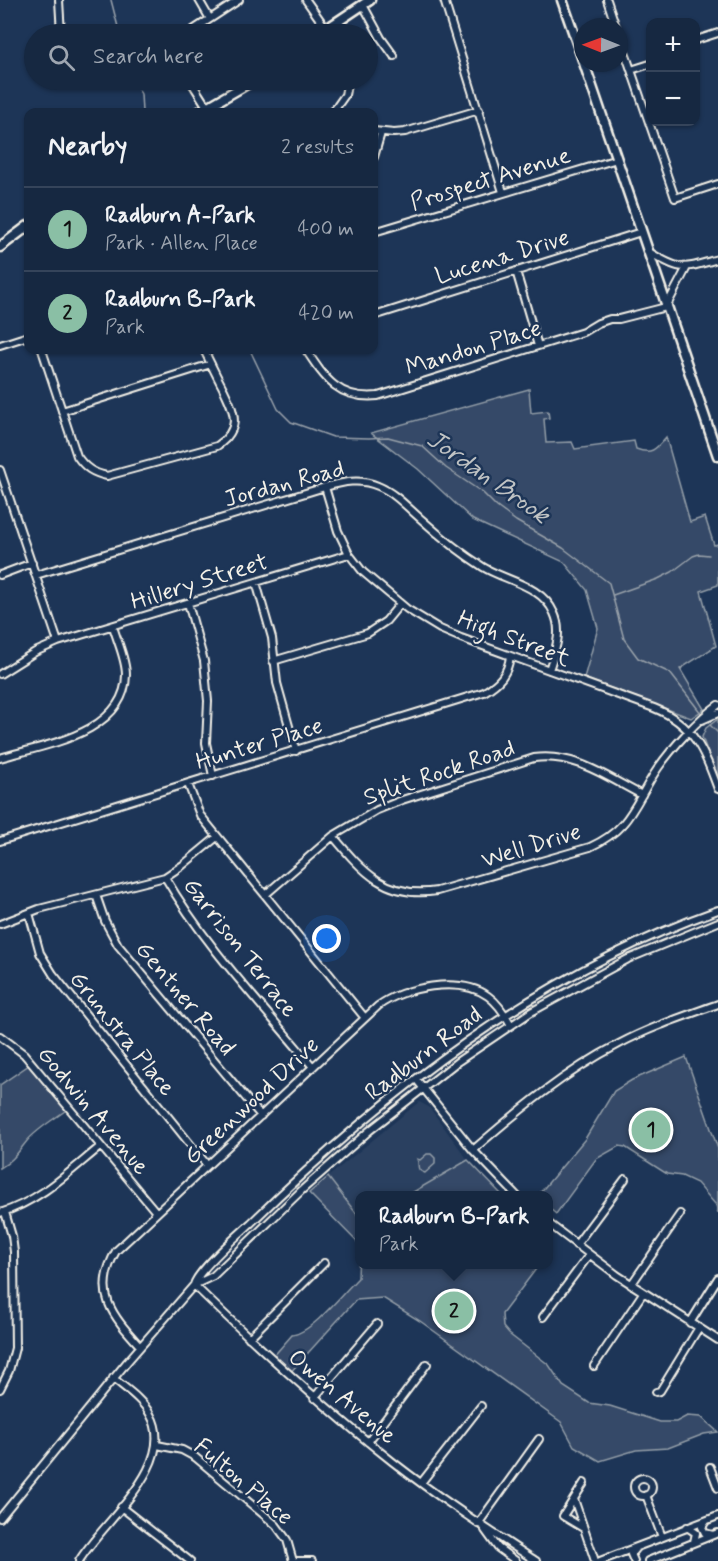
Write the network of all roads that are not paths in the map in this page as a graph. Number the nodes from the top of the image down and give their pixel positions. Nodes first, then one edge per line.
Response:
1 (59, 0) edge
2 (199, 0) edge
3 (239, 0) edge
4 (306, 0) edge
5 (444, 0) edge
6 (562, 0) edge
7 (607, 0) edge
8 (367, 2) edge
9 (613, 18) edge
10 (210, 19) junction
11 (60, 24) edge
12 (202, 24) edge
13 (320, 24) edge
14 (337, 24) edge
15 (376, 24) edge
16 (378, 30) edge
17 (718, 33) edge
18 (574, 34) edge
19 (700, 39) edge
20 (394, 56) dead end
21 (628, 59) edge
22 (646, 66) edge
23 (632, 70) junction
24 (587, 72) edge
25 (194, 90) edge
26 (237, 90) edge
27 (346, 90) edge
28 (202, 108) edge
29 (206, 108) edge
30 (338, 108) edge
31 (479, 110) junction
32 (378, 132) edge
33 (381, 133) junction
34 (378, 143) edge
35 (617, 159) junction
36 (718, 184) edge
37 (503, 192) junction
38 (24, 229) edge
39 (378, 231) edge
40 (641, 232) junction
41 (0, 248) edge
42 (647, 251) junction
43 (718, 259) edge
44 (686, 268) junction
45 (516, 271) junction
46 (666, 307) junction
47 (378, 315) edge
48 (24, 337) edge
49 (0, 345) edge
50 (538, 346) junction
51 (43, 354) edge
52 (206, 354) edge
53 (309, 354) edge
54 (211, 364) junction
55 (62, 411) junction
56 (718, 456) edge
57 (0, 470) edge
58 (325, 487) junction
59 (349, 554) junction
60 (32, 563) junction
61 (0, 575) edge
62 (36, 575) junction
63 (256, 582) junction
64 (188, 603) junction
65 (400, 604) junction
66 (113, 626) junction
67 (58, 642) junction
68 (510, 656) junction
69 (273, 661) junction
70 (549, 670) junction
71 (0, 674) edge
72 (718, 705) edge
73 (718, 713) edge
74 (702, 720) junction
75 (689, 731) junction
76 (296, 751) junction
77 (0, 758) edge
78 (213, 776) junction
79 (188, 784) junction
80 (718, 789) edge
81 (642, 795) junction
82 (333, 836) junction
83 (217, 837) junction
84 (0, 841) edge
85 (165, 877) junction
86 (96, 895) junction
87 (265, 895) junction
88 (718, 910) edge
89 (29, 913) junction
90 (718, 922) edge
91 (0, 924) edge
92 (718, 1004) edge
93 (505, 1015) junction
94 (365, 1018) junction
95 (511, 1025) junction
96 (0, 1036) edge
97 (313, 1067) junction
98 (416, 1079) junction
99 (423, 1088) junction
100 (261, 1116) junction
101 (101, 1146) junction
102 (473, 1150) junction
103 (207, 1166) junction
104 (625, 1179) dead end
105 (512, 1191) edge
106 (3, 1212) edge
107 (156, 1212) junction
108 (680, 1214) dead end
109 (553, 1226) edge
110 (576, 1245) junction
111 (590, 1255) junction
112 (324, 1263) dead end
113 (718, 1278) edge
114 (632, 1285) junction
115 (194, 1286) junction
116 (643, 1293) junction
117 (543, 1317) dead end
118 (690, 1323) junction
119 (377, 1324) dead end
120 (698, 1329) junction
121 (249, 1338) junction
122 (718, 1340) edge
123 (140, 1346) junction
124 (427, 1364) dead end
125 (594, 1366) dead end
126 (113, 1378) junction
127 (0, 1389) edge
128 (656, 1392) dead end
129 (314, 1398) junction
130 (481, 1406) dead end
131 (539, 1439) dead end
132 (368, 1442) junction
133 (157, 1445) junction
134 (710, 1467) dead end
135 (421, 1483) junction
136 (584, 1483) dead end
137 (718, 1488) edge
138 (646, 1495) dead end
139 (574, 1499) junction
140 (121, 1507) junction
141 (718, 1516) edge
142 (0, 1518) edge
143 (706, 1520) junction
144 (478, 1524) junction
145 (687, 1527) junction
146 (583, 1528) junction
147 (715, 1534) edge
148 (662, 1537) junction
149 (694, 1543) junction
150 (637, 1547) junction
151 (616, 1555) junction
152 (79, 1561) edge
153 (190, 1561) edge
154 (295, 1561) edge
155 (312, 1561) edge
156 (516, 1561) edge
157 (536, 1561) edge
158 (595, 1561) edge
159 (600, 1561) edge
160 (627, 1561) edge
161 (634, 1561) edge
162 (648, 1561) edge

1 - 11 street
2 - 10 street
3 - 10 street
4 - 13 street
5 - 31 street
6 - 18 main road
7 - 9 street
8 - 14 main road
8 - 15 street
10 - 12 street
16 - 20 street
17 - 19 street
21 - 23 street
22 - 23 street
23 - 36 street
24 - 35 main road
25 - 28 street
26 - 29 main road
27 - 30 street
31 - 33 street
31 - 37 street
32 - 33 street
33 - 34 street
35 - 37 street, Prospect Avenue
35 - 40 main road
37 - 39 street, Prospect Avenue
38 - 41 main road
40 - 42 main road
40 - 45 street, Lucena Drive
42 - 44 street
42 - 46 main road
43 - 44 street
44 - 46 street
45 - 47 street, Lucena Drive
45 - 50 street
46 - 50 street, Mandon Place
46 - 56 main road
48 - 49 street
50 - 53 street, Mandon Place
51 - 55 street
52 - 54 street
54 - 55 street
54 - 55 street
57 - 60 street
58 - 59 street, High Street
58 - 62 street, Jordan Road
58 - 70 street, Jordan Road
59 - 63 street, Hillery Street
59 - 65 street, High Street
60 - 61 street
60 - 62 street
62 - 67 street
63 - 64 street, Hillery Street
63 - 69 street
64 - 66 street, Hillery Street
64 - 78 street
65 - 68 street, High Street
65 - 69 street
66 - 67 street, Hillery Street
66 - 77 street
67 - 71 street, Hillery Street
68 - 70 street, High Street
68 - 76 street, Hunter Place
69 - 76 street
70 - 75 street, High Street
72 - 74 street, Well Drive
73 - 74 street, Well Drive
74 - 75 street, Well Drive
75 - 80 street, High Street
75 - 81 street, Well Drive
76 - 78 street, Hunter Place
78 - 79 street, Hunter Place
79 - 83 street
79 - 84 street, Hunter Place
81 - 82 street, Split Rock Road
81 - 82 street, Well Drive
82 - 87 street, Split Rock Road
83 - 85 street
83 - 87 street
85 - 86 street
85 - 97 street, Garrison Terrace
86 - 89 street
86 - 100 street, Gentner Road
87 - 94 street
88 - 93 street, Radburn Road
89 - 91 street
89 - 103 street, Grunstra Place
90 - 95 street, Radburn Road
92 - 102 street
93 - 94 street, Greenwood Drive
93 - 95 street, Greenwood Drive
93 - 98 street, Radburn Road
94 - 97 street, Greenwood Drive
95 - 99 street, Radburn Road
96 - 101 street, Godwin Avenue
97 - 100 street, Greenwood Drive
98 - 99 street
98 - 115 street, Radburn Road
99 - 102 street
99 - 115 street, Radburn Road
100 - 103 street, Greenwood Drive
101 - 106 street
101 - 107 street, Godwin Avenue
102 - 105 street
103 - 107 street, Greenwood Drive
104 - 110 street
106 - 127 street
107 - 123 street, Greenwood Drive
108 - 114 street
109 - 110 street
110 - 111 street
111 - 114 street
111 - 117 street
112 - 121 street
113 - 118 street
114 - 116 street
115 - 121 street, Owen Avenue
115 - 123 street, Radburn Road
116 - 118 street
116 - 125 street
118 - 120 street
119 - 129 street
120 - 122 street
120 - 128 street
121 - 129 street, Owen Avenue
123 - 126 street, Radburn Road
124 - 132 street
126 - 133 street
126 - 142 street, Radburn Road
129 - 132 street, Owen Avenue
130 - 135 street
131 - 144 street
132 - 135 street, Owen Avenue
133 - 140 street
133 - 154 street, Fulton Place
134 - 137 street
135 - 144 street, Owen Avenue
136 - 139 street
138 - 148 street
139 - 146 street
139 - 146 street
140 - 152 street
140 - 153 street
141 - 143 street
143 - 145 street
143 - 147 street
144 - 156 street, Owen Avenue
144 - 157 street, Owen Avenue
145 - 148 street
145 - 149 street
146 - 158 street
147 - 149 street
148 - 150 street
149 - 162 street
150 - 151 street
150 - 161 street
151 - 159 street
151 - 160 street
154 - 155 street

